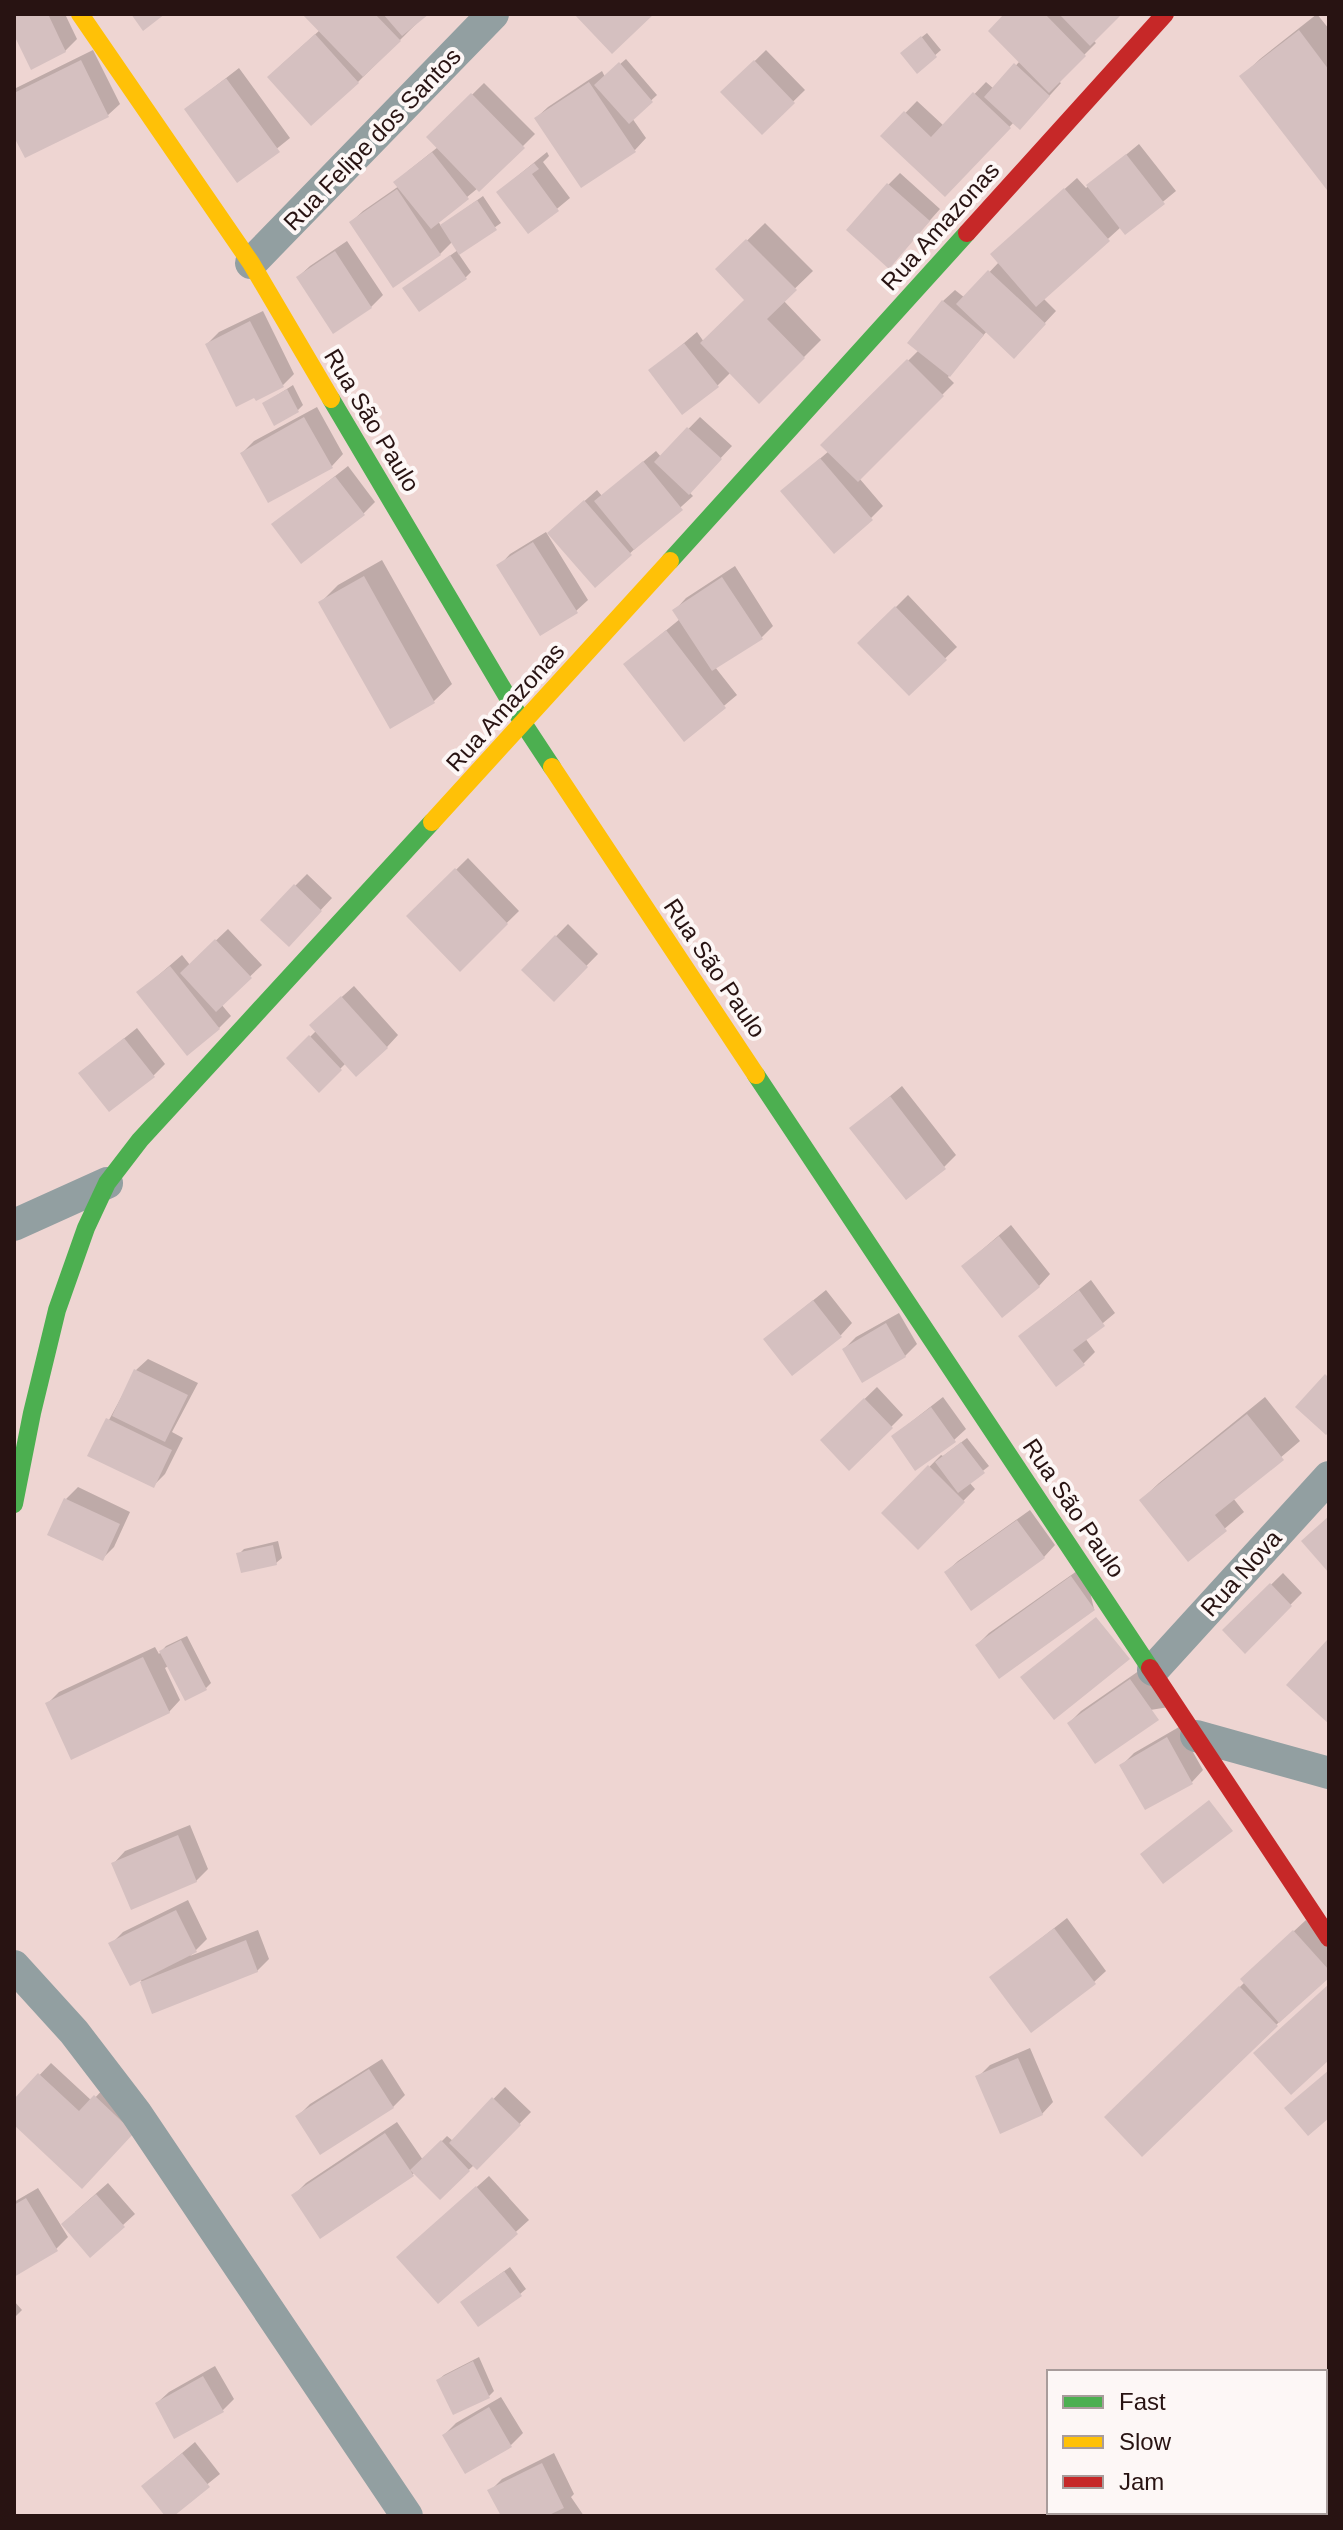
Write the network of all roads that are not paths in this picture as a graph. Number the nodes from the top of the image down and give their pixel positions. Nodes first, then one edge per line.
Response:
1 (80, 14) edge
2 (493, 14) edge
3 (1165, 14) edge
4 (251, 263) junction
5 (523, 723) junction
6 (107, 1183) junction
7 (14, 1225) edge
8 (1329, 1477) edge
9 (14, 1504) edge
10 (1153, 1670) junction
11 (1196, 1736) junction
12 (1329, 1773) edge
13 (1329, 1938) edge
14 (14, 1966) edge
15 (407, 2516) edge

1 - 4 street, Rua São Paulo
2 - 4 street, Rua Felipe dos Santos
3 - 5 street, Rua Amazonas
4 - 5 street, Rua São Paulo
5 - 6 street, Rua Amazonas
5 - 10 street, Rua São Paulo
6 - 7 street
6 - 9 street, Rua Amazonas
8 - 10 street, Rua Nova
10 - 11 street, Rua São Paulo
11 - 12 street
11 - 13 street, Rua São Paulo
14 - 15 street

